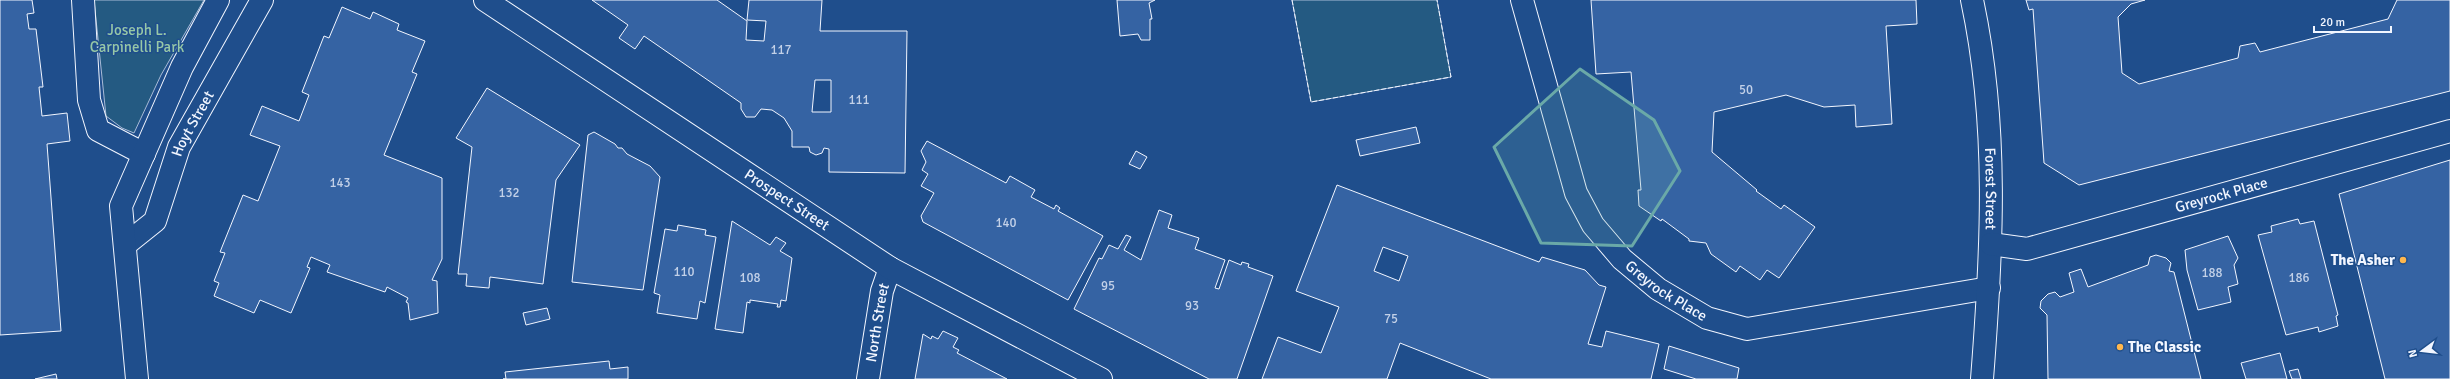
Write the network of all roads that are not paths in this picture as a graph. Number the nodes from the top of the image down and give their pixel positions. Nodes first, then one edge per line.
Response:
1 (84, 0) edge
2 (218, 0) edge
3 (262, 0) edge
4 (485, 0) edge
5 (1522, 0) edge
6 (1972, 0) edge
7 (2450, 131) edge
8 (144, 154) junction
9 (1991, 244) junction
10 (125, 245) junction
11 (890, 268) junction
12 (1989, 288) junction
13 (137, 379) edge
14 (868, 379) edge
15 (1101, 379) edge
16 (1982, 379) edge

1 - 8 street
2 - 8 street
3 - 10 street, Hoyt Street
4 - 11 street, Prospect Street
5 - 12 street, Greyrock Place
6 - 9 street, Forest Street
7 - 9 street, Greyrock Place
8 - 10 street
9 - 12 street, Forest Street
10 - 13 street
11 - 14 street, North Street
11 - 15 street, Prospect Street
12 - 16 street, Forest Street

